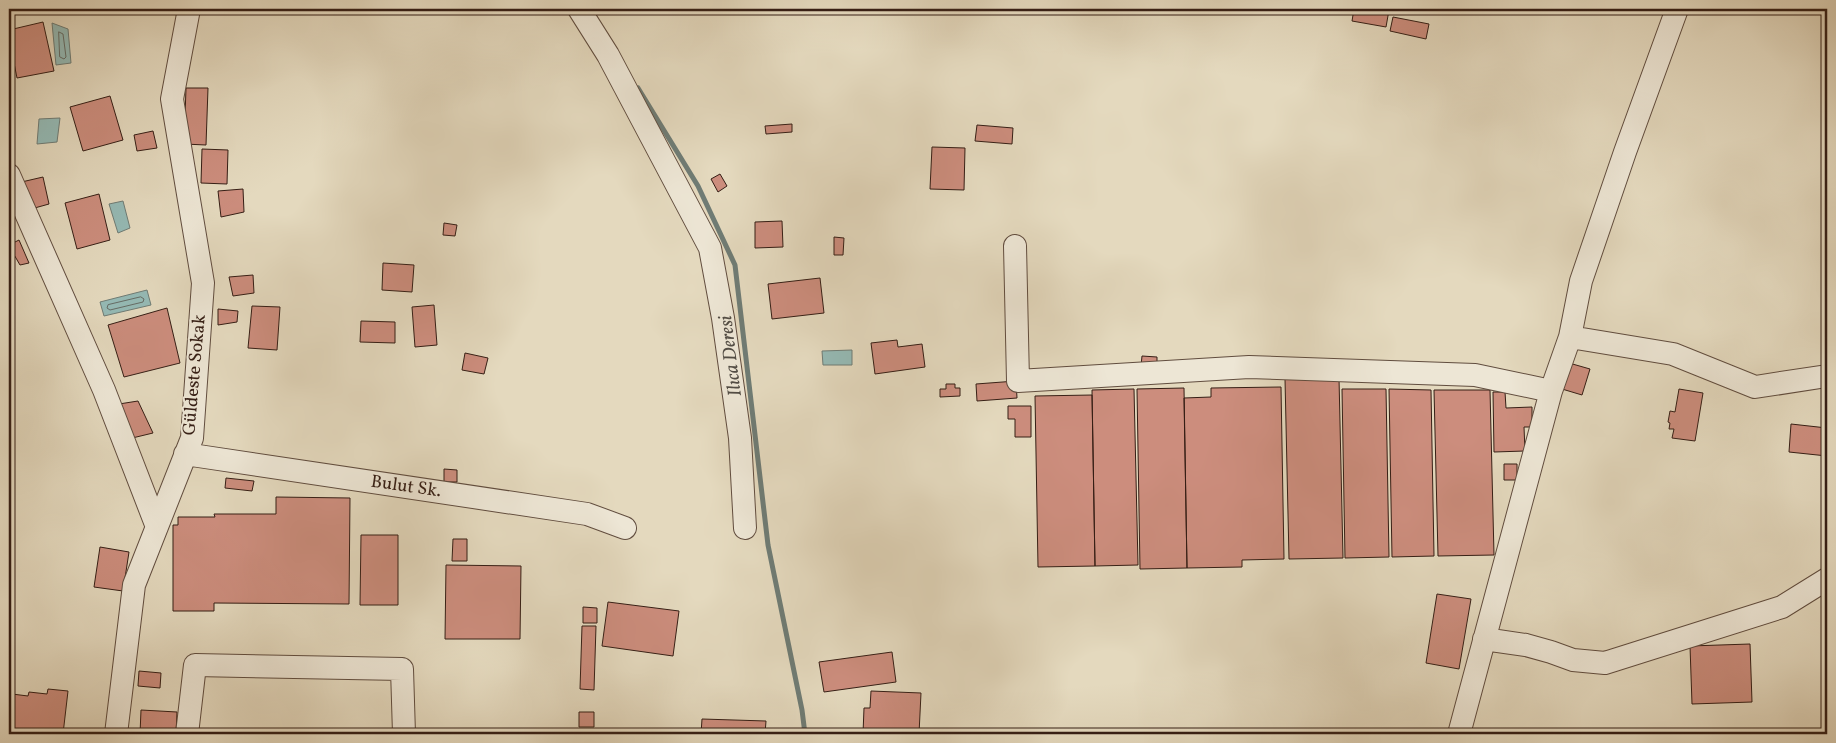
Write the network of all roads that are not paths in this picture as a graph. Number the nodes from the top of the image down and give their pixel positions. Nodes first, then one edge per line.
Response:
1 (189, 9) edge
2 (579, 9) edge
3 (1677, 9) edge
4 (9, 175) edge
5 (17, 215) edge
6 (1015, 246) dead end
7 (1570, 337) junction
8 (1827, 376) edge
9 (1551, 391) junction
10 (185, 454) junction
11 (157, 527) junction
12 (625, 528) dead end
13 (745, 528) dead end
14 (1827, 580) edge
15 (1484, 639) junction
16 (116, 734) edge
17 (187, 734) edge
18 (404, 734) edge
19 (1459, 734) edge

1 - 10 street, Güldeste Sokak
2 - 13 street
3 - 7 street
4 - 5 street
5 - 11 street
6 - 9 street
7 - 8 street
7 - 9 street
9 - 15 street
10 - 11 street, Güldeste Sokak
10 - 12 street, Bulut Sk.
11 - 16 street, Güldeste Sokak
14 - 15 street
15 - 19 street
17 - 18 street

